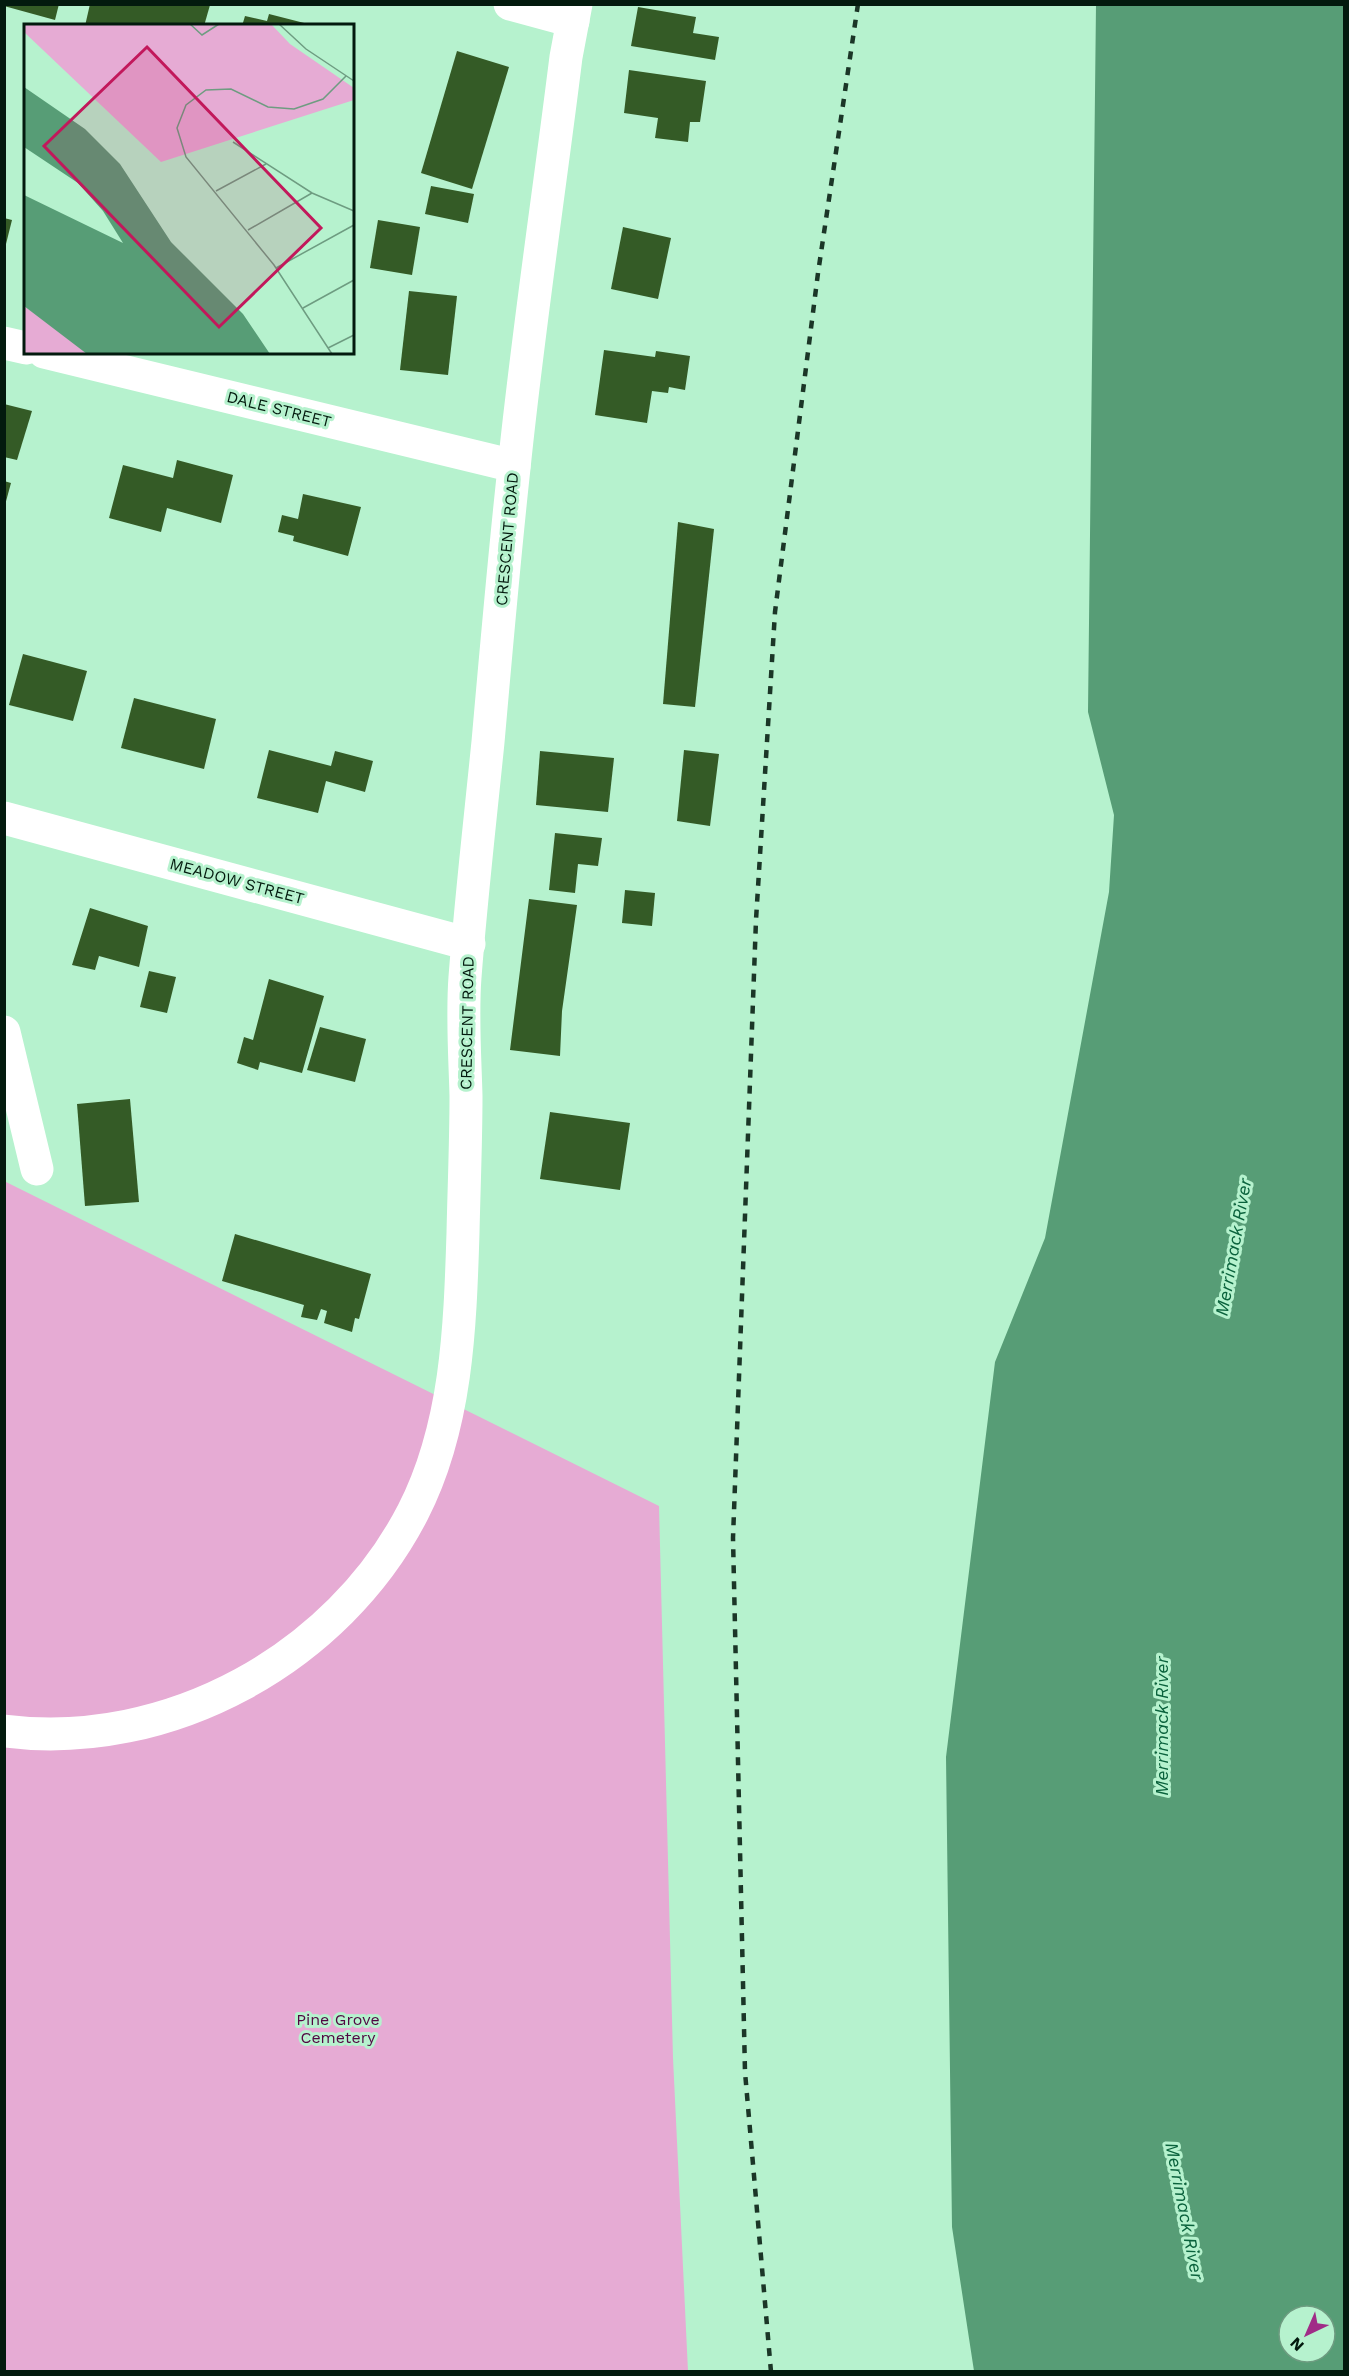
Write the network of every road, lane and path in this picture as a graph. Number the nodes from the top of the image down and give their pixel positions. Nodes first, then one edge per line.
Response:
1 (510, 4) edge
2 (575, 13) edge
3 (4, 343) edge
4 (24, 348) edge
5 (52, 354) edge
6 (514, 466) junction
7 (4, 818) edge
8 (468, 944) junction
9 (4, 1032) edge
10 (37, 1169) dead end
11 (4, 1731) edge

1 - 2 street
2 - 6 street, CRESCENT ROAD
3 - 4 street
5 - 6 street, DALE STREET
6 - 8 street, CRESCENT ROAD
7 - 8 street, MEADOW STREET
8 - 11 street, CRESCENT ROAD
9 - 10 street

